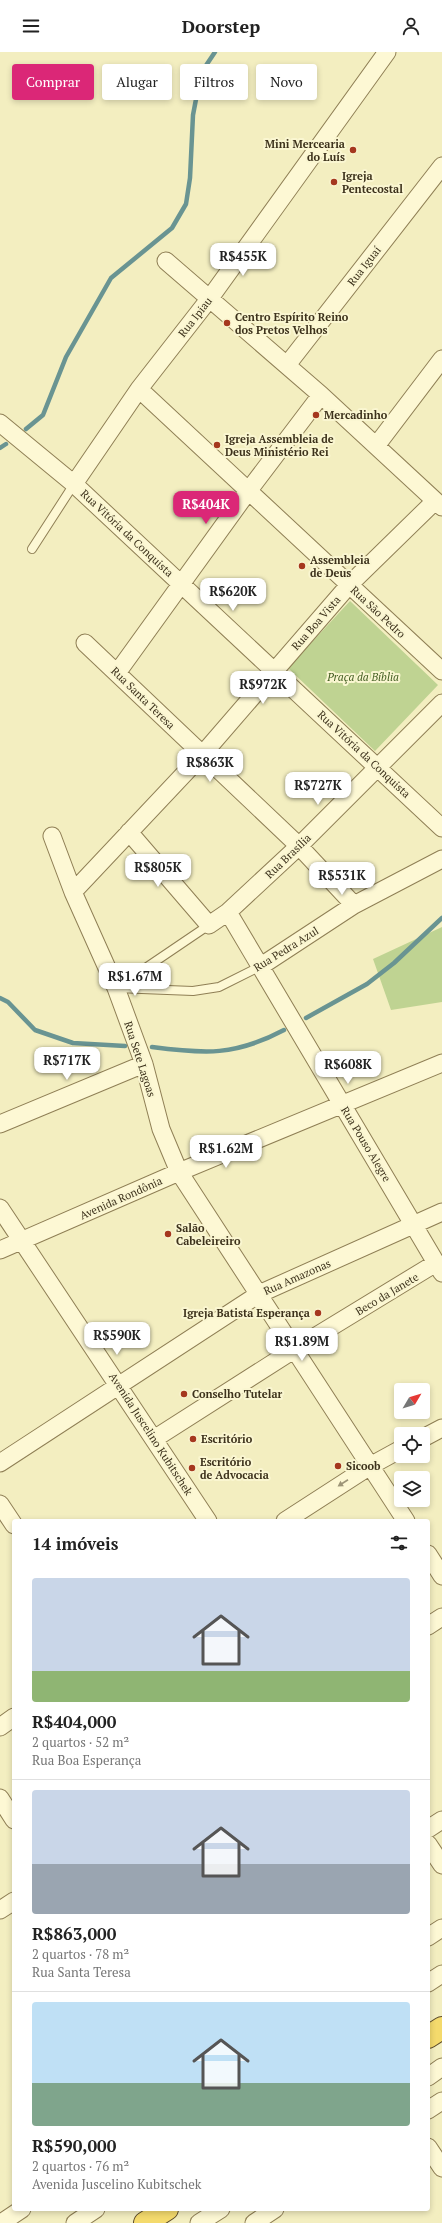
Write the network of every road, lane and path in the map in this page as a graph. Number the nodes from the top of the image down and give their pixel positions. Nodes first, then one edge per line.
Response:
1 (387, 52) edge
2 (442, 166) edge
3 (166, 261) dead end
4 (210, 298) junction
5 (442, 359) edge
6 (287, 365) junction
7 (139, 389) junction
8 (321, 395) junction
9 (0, 423) edge
10 (376, 446) junction
11 (74, 484) junction
12 (249, 490) junction
13 (439, 504) edge
14 (32, 549) dead end
15 (181, 583) junction
16 (349, 585) junction
17 (85, 643) dead end
18 (274, 670) junction
19 (442, 671) edge
20 (117, 673) junction
21 (442, 703) edge
22 (202, 755) junction
23 (377, 767) junction
24 (442, 828) edge
25 (129, 832) junction
26 (52, 836) dead end
27 (299, 846) junction
28 (442, 859) edge
29 (73, 892) junction
30 (354, 905) junction
31 (228, 912) junction
32 (208, 925) junction
33 (261, 966) junction
34 (116, 988) junction
35 (442, 1063) edge
36 (144, 1064) junction
37 (343, 1105) junction
38 (0, 1124) edge
39 (179, 1172) junction
40 (0, 1208) edge
41 (442, 1212) edge
42 (413, 1224) junction
43 (21, 1242) junction
44 (0, 1250) edge
45 (439, 1268) edge
46 (259, 1294) junction
47 (295, 1349) junction
48 (118, 1384) junction
49 (442, 1428) edge
50 (430, 1434) edge
51 (154, 1439) junction
52 (394, 1453) edge
53 (0, 1463) edge
54 (370, 1466) junction
55 (0, 1504) edge
56 (207, 1519) edge
57 (288, 1519) edge
58 (405, 1519) edge
59 (12, 1522) edge
60 (430, 1557) edge
61 (442, 1576) edge
62 (442, 1617) edge
63 (430, 1625) edge
64 (12, 1718) edge
65 (0, 1726) edge
66 (0, 1798) edge
67 (12, 1817) edge
68 (442, 1820) edge
69 (430, 1829) edge
70 (430, 1847) edge
71 (442, 1865) edge
72 (12, 1902) edge
73 (0, 1910) edge
74 (442, 1928) edge
75 (430, 1936) edge
76 (442, 1974) edge
77 (430, 1982) edge
78 (442, 2028) edge
79 (430, 2036) edge
80 (442, 2067) edge
81 (430, 2076) edge
82 (442, 2101) edge
83 (430, 2109) edge
84 (430, 2150) edge
85 (442, 2168) edge
86 (19, 2211) edge
87 (93, 2211) edge
88 (164, 2211) edge
89 (218, 2211) edge
90 (272, 2211) edge
91 (1, 2223) edge
92 (75, 2223) edge
93 (145, 2223) edge
94 (199, 2223) edge
95 (254, 2223) edge

1 - 4 street, Rua Ipiau
2 - 6 street, Rua Iguaí
3 - 4 street
4 - 6 street
4 - 7 street, Rua Ipiau
5 - 10 street
6 - 8 street
7 - 11 street, Rua Ipiau
7 - 12 street, Rua São Pedro
8 - 10 street
8 - 12 street
9 - 11 street, Rua Vitória da Conquista
10 - 13 street
11 - 14 lane
11 - 15 street, Rua Vitória da Conquista
12 - 15 street
12 - 16 street, Rua São Pedro
13 - 16 street, Rua Boa Vista
15 - 18 street, Rua Vitória da Conquista
15 - 20 street
16 - 18 street, Rua Boa Vista
16 - 19 street, Rua São Pedro
17 - 20 street, Rua Santa Teresa
18 - 22 street, Rua Boa Vista
18 - 23 street, Rua Vitória da Conquista
20 - 22 street, Rua Santa Teresa
21 - 23 street, Rua Brasília
22 - 25 street, Rua Boa Vista
22 - 27 street, Rua Santa Teresa
23 - 24 street, Rua Vitória da Conquista
23 - 27 street, Rua Brasília
25 - 29 street, Rua Boa Vista
25 - 32 street
26 - 29 street, Rua Sete Lagoas
27 - 30 street, Rua Santa Teresa
27 - 31 street, Rua Brasília
28 - 30 street, Rua Pedra Azul
29 - 34 street, Rua Sete Lagoas
30 - 33 street, Rua Pedra Azul
31 - 32 street, Rua Brasília
31 - 33 street, Rua Pouso Alegre
32 - 34 lane, Rua Brasília
33 - 34 lane, Rua Pedra Azul
33 - 37 street, Rua Pouso Alegre
34 - 36 street, Rua Sete Lagoas
35 - 37 street, Avenida Rondônia
36 - 38 street
36 - 39 street, Rua Sete Lagoas
37 - 39 street, Avenida Rondônia
37 - 42 street, Rua Pouso Alegre
39 - 43 street, Avenida Rondônia
39 - 46 street, Rua Sete Lagoas
40 - 43 street, Avenida Juscelino Kubitschek
41 - 42 street, Rua Amazonas
42 - 45 street, Rua Pouso Alegre
42 - 46 street, Rua Amazonas
43 - 44 street, Avenida Rondônia
43 - 48 street, Avenida Juscelino Kubitschek
45 - 47 street, Beco da Janete
46 - 47 street, Rua Sete Lagoas
46 - 48 street, Rua Amazonas
47 - 51 street, Beco da Janete
47 - 54 street, Rua Sete Lagoas
48 - 51 street, Avenida Juscelino Kubitschek
48 - 53 street, Rua Amazonas
49 - 50 street
51 - 56 street, Avenida Juscelino Kubitschek
52 - 54 street
54 -> 57 street
54 - 58 street, Rua Sete Lagoas
55 - 59 street
60 - 61 street
62 - 63 street
64 - 65 street
66 - 67 street
68 - 69 street
70 - 71 street
72 - 73 street
74 - 75 street
76 - 77 street
78 - 79 highway
80 - 81 street
82 - 83 street
84 - 85 street
86 - 91 street
87 - 92 street
88 - 93 highway
89 - 94 street
90 - 95 street

